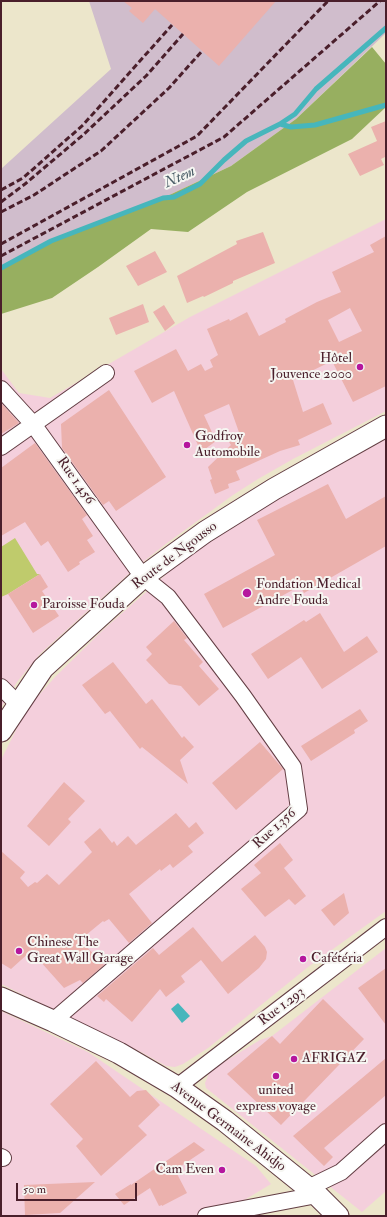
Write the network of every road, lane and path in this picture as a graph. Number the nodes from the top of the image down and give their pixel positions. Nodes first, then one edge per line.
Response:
1 (106, 373) dead end
2 (1, 389) edge
3 (33, 424) junction
4 (386, 426) edge
5 (1, 448) edge
6 (143, 577) junction
7 (1, 687) edge
8 (18, 704) junction
9 (1, 731) edge
10 (386, 927) edge
11 (1, 998) edge
12 (53, 1021) junction
13 (177, 1087) junction
14 (386, 1132) edge
15 (312, 1192) junction
16 (206, 1216) edge
17 (338, 1216) edge

1 - 3 street
2 - 3 street, Rue 1.456
3 - 5 street
3 - 6 street, Rue 1.456
4 - 6 main road, Route de Ngousso
6 - 8 main road, Route de Ngousso
6 - 12 street, Rue 1.356
7 - 8 street
8 - 9 main road, Route de Ngousso
10 - 13 street, Rue 1.293
11 - 12 main road, Avenue Germaine Ahidjo
12 - 13 main road, Avenue Germaine Ahidjo
13 - 15 main road, Avenue Germaine Ahidjo
14 - 15 street
15 - 16 street
15 - 17 main road, Avenue Germaine Ahidjo

